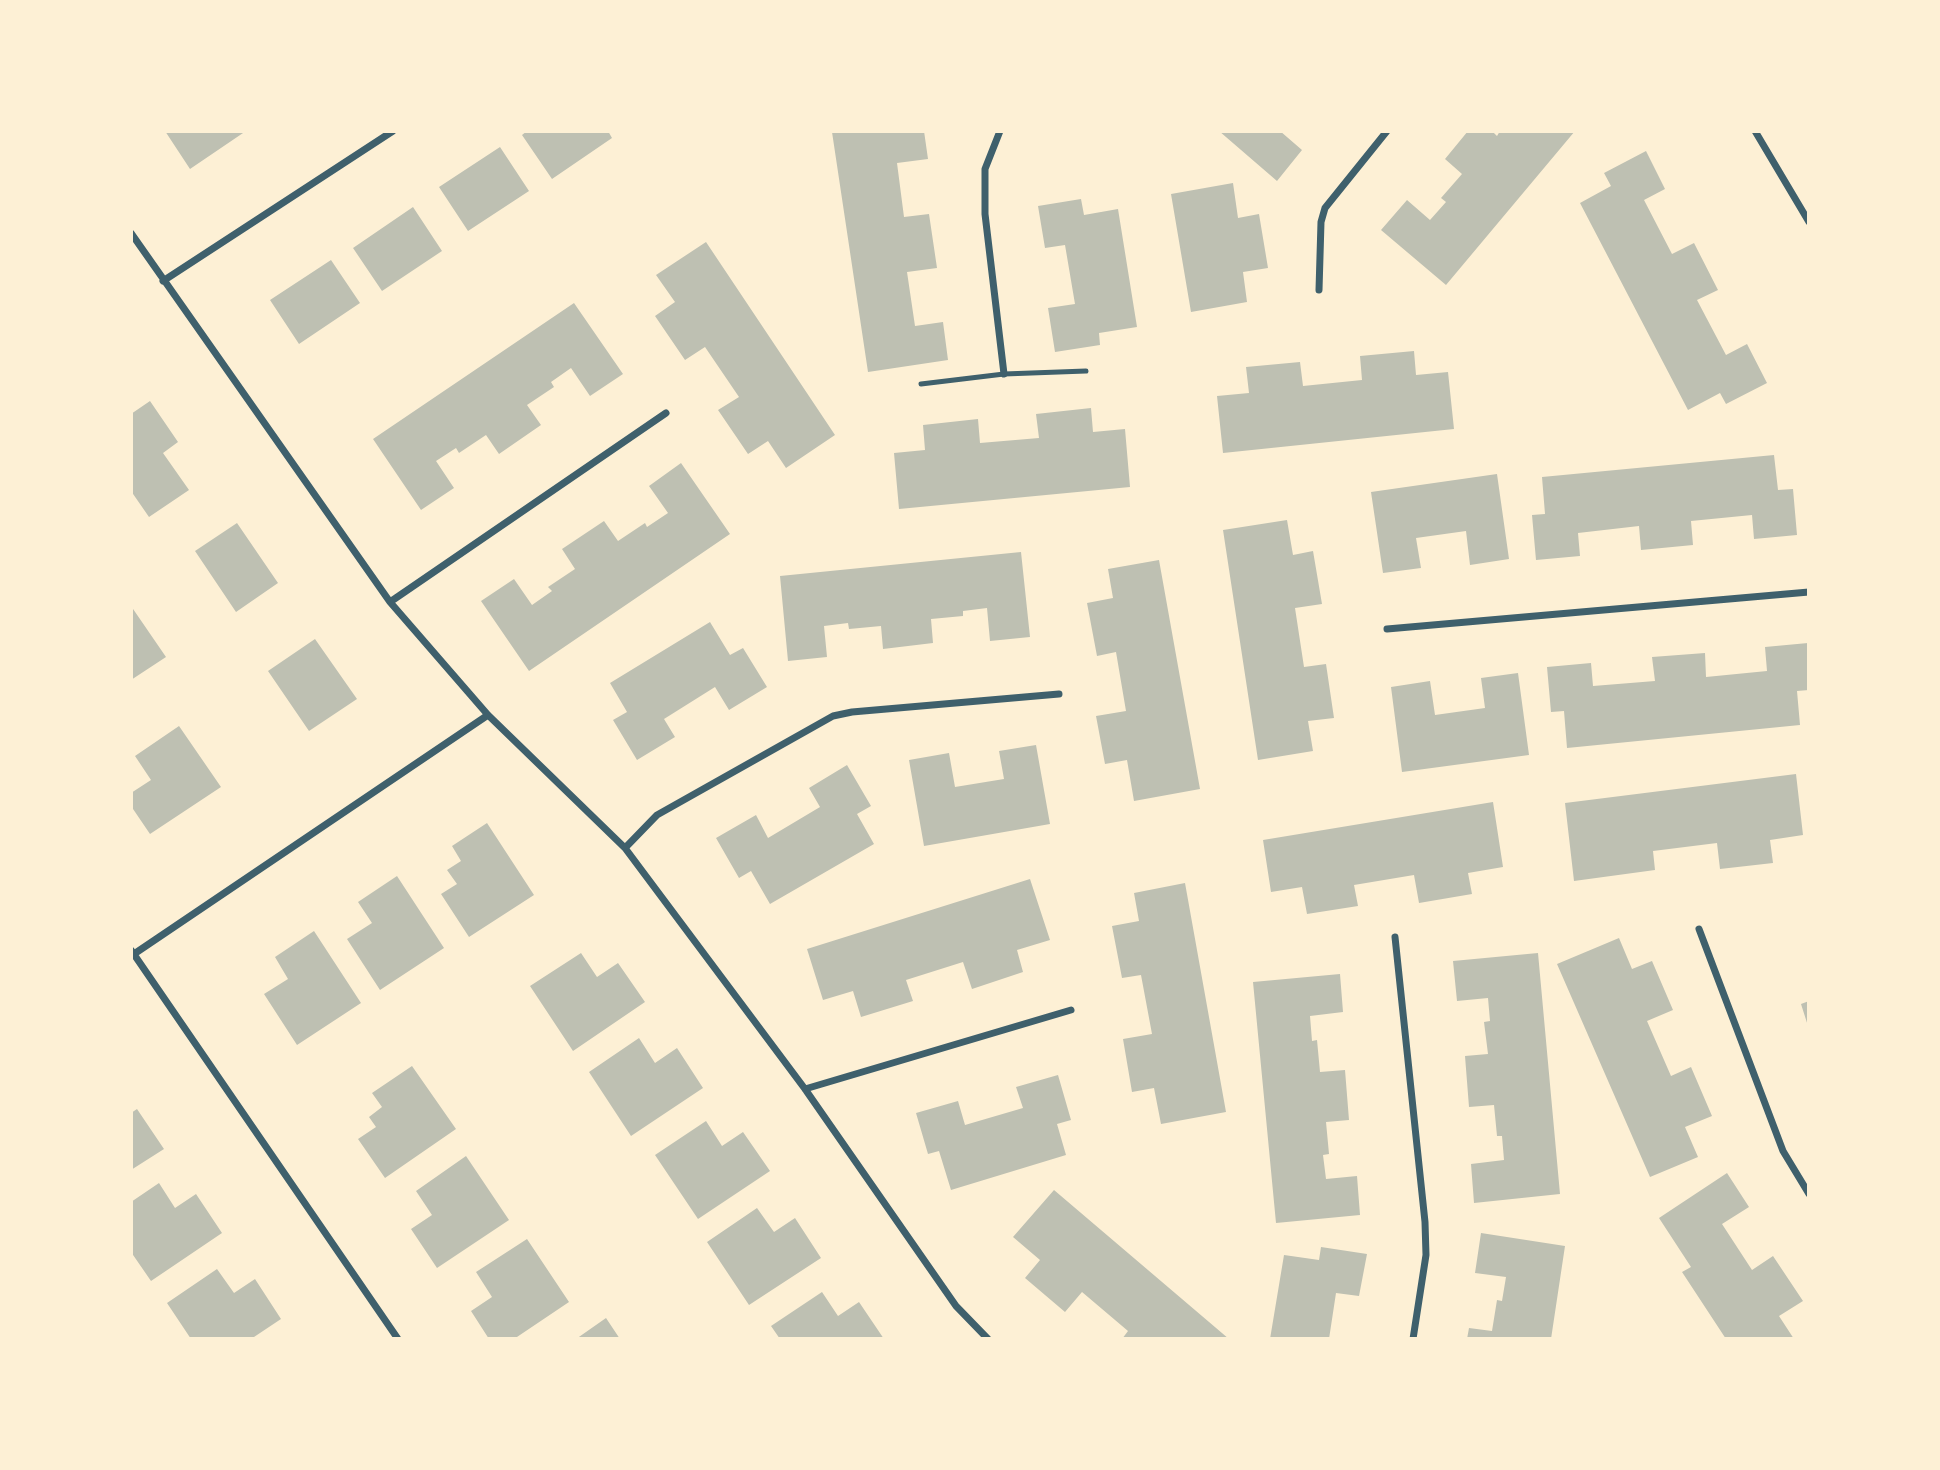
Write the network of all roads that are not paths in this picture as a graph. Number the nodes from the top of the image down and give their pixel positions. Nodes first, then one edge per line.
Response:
1 (393, 131) edge
2 (1000, 131) edge
3 (1387, 131) edge
4 (1755, 131) edge
5 (1809, 222) edge
6 (131, 233) edge
7 (163, 281) junction
8 (1319, 290) dead end
9 (1086, 371) dead end
10 (1004, 374) junction
11 (921, 384) dead end
12 (666, 412) dead end
13 (1809, 592) edge
14 (390, 602) junction
15 (1387, 629) dead end
16 (1059, 694) dead end
17 (488, 715) junction
18 (625, 848) junction
19 (1699, 929) dead end
20 (1395, 937) dead end
21 (133, 952) edge
22 (1071, 1010) dead end
23 (805, 1088) junction
24 (1809, 1194) edge
25 (398, 1339) edge
26 (988, 1339) edge
27 (1413, 1339) edge

1 - 7 street
2 - 10 street
3 - 8 street
4 - 5 street
6 - 7 street
7 - 14 street
9 - 10 lane
10 - 11 lane
12 - 14 street
13 - 15 street
14 - 17 street
16 - 18 street
17 - 18 street
17 - 21 street
18 - 23 street
19 - 24 street
20 - 27 street
21 - 25 street
22 - 23 street
23 - 26 street

